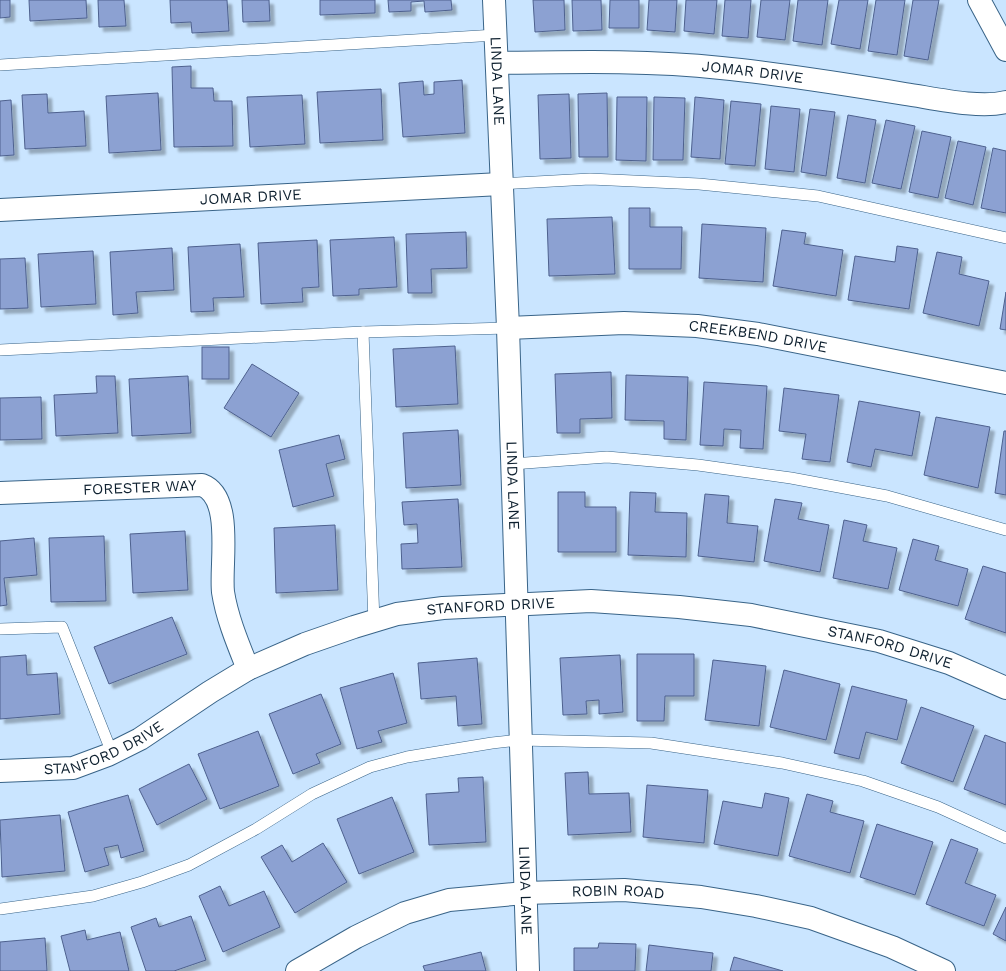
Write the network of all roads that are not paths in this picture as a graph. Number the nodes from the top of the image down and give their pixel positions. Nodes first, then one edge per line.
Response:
1 (494, 0) edge
2 (979, 0) edge
3 (496, 35) junction
4 (1006, 50) edge
5 (498, 63) junction
6 (0, 65) edge
7 (1006, 102) edge
8 (501, 184) junction
9 (0, 210) edge
10 (1006, 238) edge
11 (508, 328) junction
12 (363, 332) junction
13 (0, 350) edge
14 (1006, 382) edge
15 (512, 464) junction
16 (0, 493) edge
17 (1006, 530) edge
18 (516, 605) junction
19 (374, 622) junction
20 (0, 629) edge
21 (248, 669) junction
22 (1006, 688) edge
23 (520, 740) junction
24 (112, 754) junction
25 (0, 771) edge
26 (1006, 838) edge
27 (525, 893) junction
28 (0, 909) edge
29 (297, 971) edge
30 (528, 971) edge
31 (944, 971) edge

1 - 3 street, LINDA LANE
2 - 4 street
3 - 5 street, LINDA LANE
3 - 6 lane
5 - 7 street, JOMAR DRIVE
5 - 8 street, LINDA LANE
8 - 9 street, JOMAR DRIVE
8 - 10 lane
8 - 11 street, LINDA LANE
11 - 12 lane
11 - 14 street, CREEKBEND DRIVE
11 - 15 street, LINDA LANE
12 - 13 lane
12 - 19 lane
15 - 17 lane
15 - 18 street, LINDA LANE
16 - 21 street, FORESTER WAY
18 - 19 street, STANFORD DRIVE
18 - 22 street, STANFORD DRIVE
18 - 23 street, LINDA LANE
19 - 21 street, STANFORD DRIVE
20 - 24 lane
21 - 24 street, STANFORD DRIVE
23 - 26 lane
23 - 27 street, LINDA LANE
23 - 28 lane
24 - 25 street, STANFORD DRIVE
27 - 29 street, ROBIN ROAD
27 - 30 street, LINDA LANE
27 - 31 street, ROBIN ROAD

